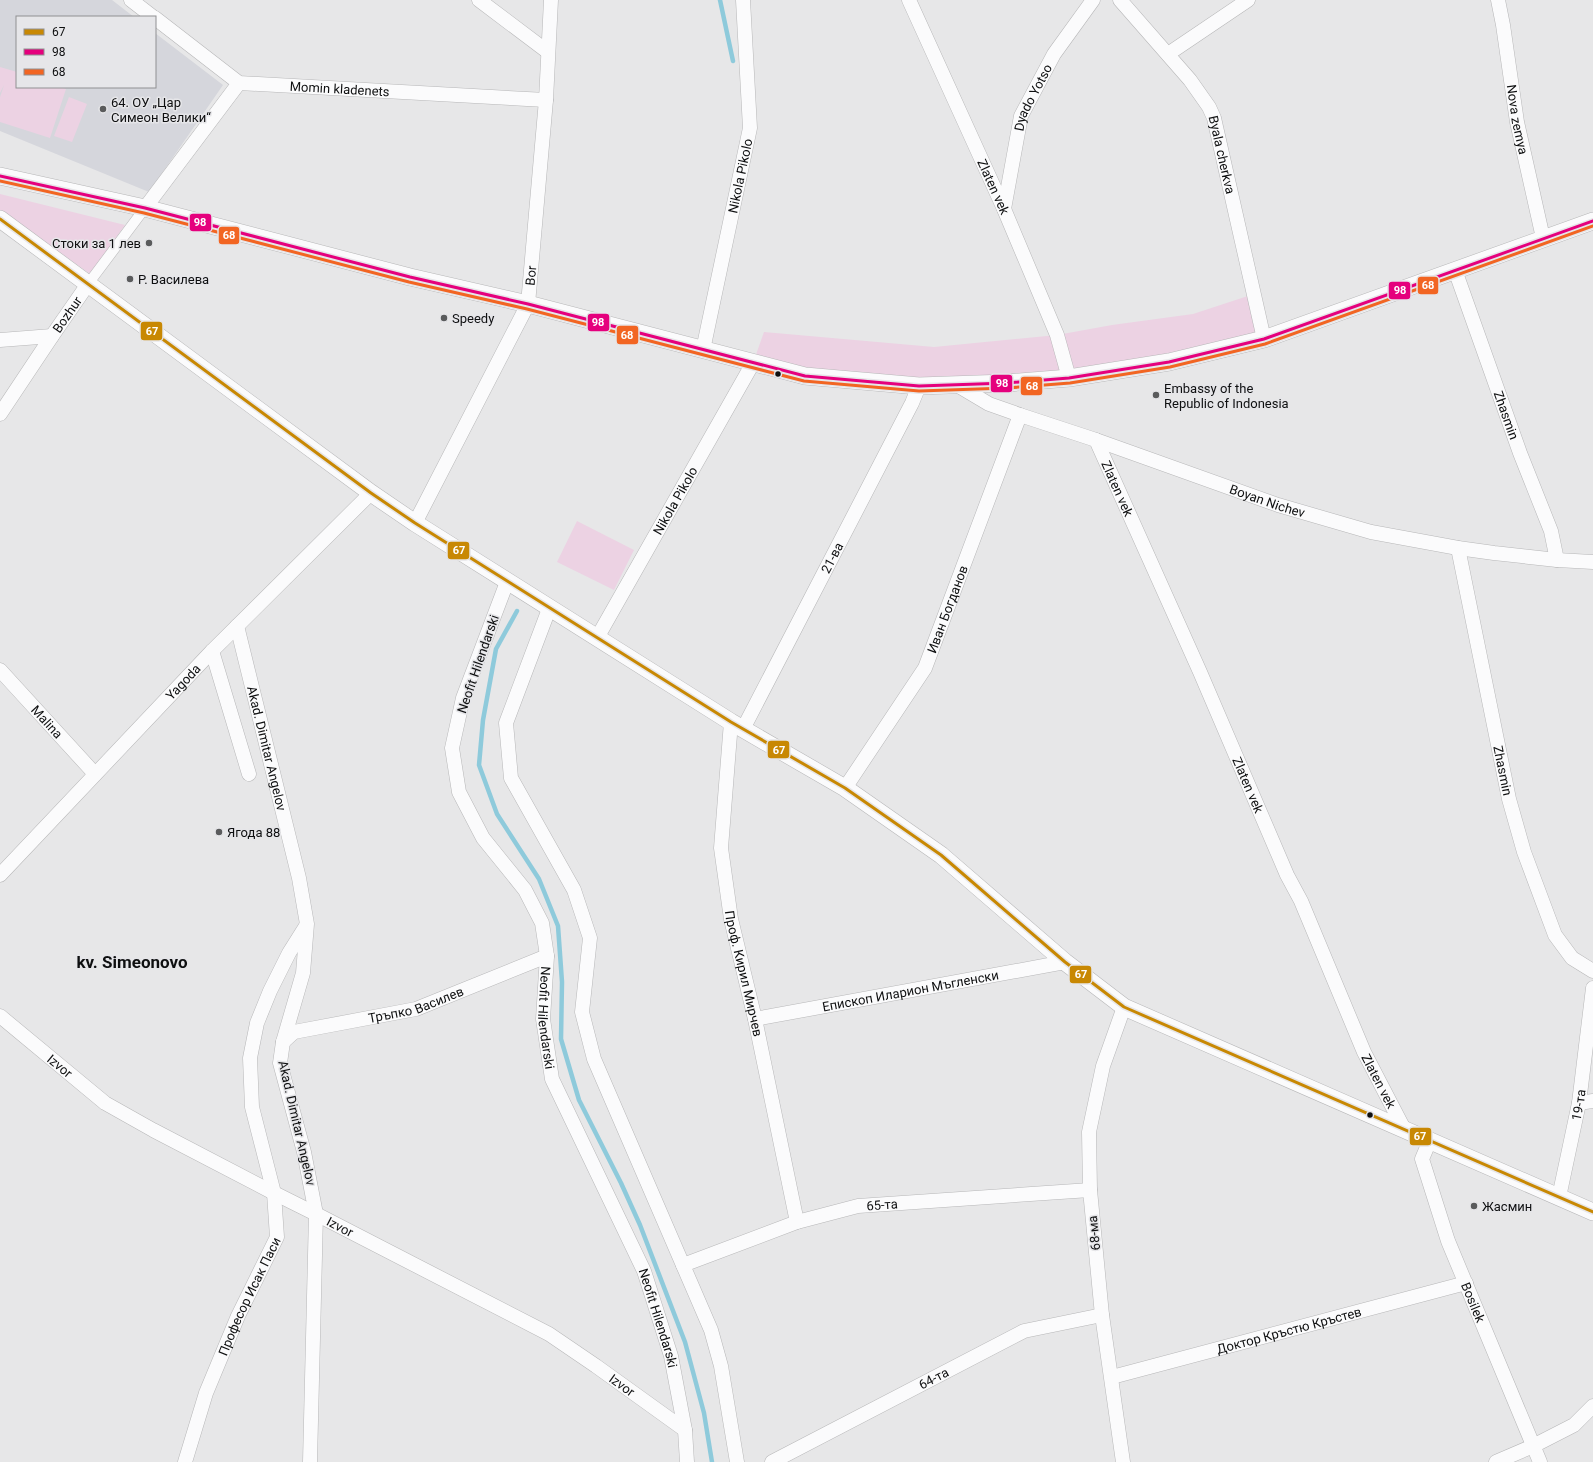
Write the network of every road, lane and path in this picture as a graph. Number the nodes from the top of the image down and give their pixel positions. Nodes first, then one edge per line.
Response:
1 (131, 0) edge
2 (479, 0) edge
3 (551, 0) edge
4 (743, 0) edge
5 (909, 0) edge
6 (1093, 0) edge
7 (1120, 0) edge
8 (1248, 0) edge
9 (1498, 0) edge
10 (151, 16) edge
11 (156, 20) edge
12 (548, 52) junction
13 (1168, 54) junction
14 (239, 83) junction
15 (546, 100) junction
16 (0, 176) edge
17 (145, 208) junction
18 (1004, 209) junction
19 (0, 219) edge
20 (1593, 221) edge
21 (1544, 238) junction
22 (1455, 270) junction
23 (88, 284) junction
24 (528, 304) junction
25 (52, 336) junction
26 (1264, 339) junction
27 (0, 340) edge
28 (703, 350) junction
29 (753, 363) junction
30 (1070, 378) junction
31 (957, 385) junction
32 (919, 386) junction
33 (0, 414) edge
34 (1020, 415) junction
35 (1096, 440) junction
36 (371, 493) junction
37 (415, 523) junction
38 (1458, 548) junction
39 (1557, 560) junction
40 (1593, 562) edge
41 (507, 582) junction
42 (549, 608) junction
43 (237, 626) junction
44 (597, 638) junction
45 (212, 651) junction
46 (0, 670) edge
47 (737, 726) junction
48 (95, 774) junction
49 (249, 774) dead end
50 (845, 788) junction
51 (0, 875) edge
52 (308, 924) junction
53 (547, 956) junction
54 (1066, 962) junction
55 (1593, 971) edge
56 (1593, 988) edge
57 (1124, 1007) junction
58 (0, 1016) edge
59 (755, 1018) junction
60 (283, 1042) junction
61 (1586, 1102) edge
62 (1404, 1129) junction
63 (1430, 1140) junction
64 (1090, 1190) junction
65 (274, 1194) junction
66 (1560, 1197) junction
67 (1593, 1212) edge
68 (316, 1214) junction
69 (797, 1222) junction
70 (683, 1265) junction
71 (1466, 1283) junction
72 (1102, 1315) junction
73 (1112, 1377) junction
74 (1593, 1406) edge
75 (685, 1430) junction
76 (1533, 1446) junction
77 (185, 1462) edge
78 (310, 1462) edge
79 (687, 1462) edge
80 (737, 1462) edge
81 (772, 1462) edge
82 (1123, 1462) edge
83 (1496, 1462) edge
84 (1540, 1462) edge

1 - 10 street
2 - 12 street
3 - 12 street, Bor
4 - 28 street, Nikola Pikolo
5 - 18 street, Zlaten vek
6 - 18 street, Dyado Yotso
7 - 13 street, Byala cherkva
8 - 13 street
9 - 21 street, Nova zemya
11 - 14 street
12 - 15 street, Bor
13 - 26 street, Byala cherkva
14 - 15 street, Momin kladenets
14 - 17 street, Bozhur
15 - 24 street, Bor
16 - 17 street
17 - 23 street, Bozhur
17 - 24 street
18 - 30 street, Zlaten vek
19 - 23 street
20 - 21 street
21 - 22 street
22 - 26 street
22 - 39 street, Zhasmin
23 - 25 street, Bozhur
23 - 36 street
24 - 28 street
24 - 37 street, Bor
25 - 27 street
25 - 33 street, Bozhur
26 - 30 street
28 - 29 street
29 - 32 street
29 - 44 street, Nikola Pikolo
30 - 31 street
31 - 32 street
31 - 34 street, Boyan Nichev
32 - 47 street, 21-ва
34 - 35 street, Boyan Nichev
34 - 50 street, Иван Богданов
35 - 38 street, Boyan Nichev
35 - 62 street, Zlaten vek
36 - 37 street
36 - 43 street, Yagoda
37 - 41 street
38 - 39 street, Boyan Nichev
38 - 55 street, Zhasmin
39 - 40 street, Boyan Nichev
41 - 42 street
41 - 53 street, Neofit Hilendarski
42 - 44 street
42 - 70 street
43 - 45 street, Yagoda
43 - 52 street, Akad. Dimitar Angelov
44 - 47 street
45 - 48 street, Yagoda
45 - 49 street, Akad. Dimitar Angelov
46 - 48 street, Malina
47 - 50 street
47 - 59 street, Проф. Кирил Мирчев
48 - 51 street, Yagoda
50 - 54 street
52 - 60 street, Akad. Dimitar Angelov
52 - 65 street, Професор Исак Паси
53 - 60 street, Тръпко Василев
53 - 75 street, Neofit Hilendarski
54 - 57 street
54 - 59 street, Епископ Иларион Мъгленски
56 - 61 street, 19-та
57 - 62 street
57 - 64 street, 68-ма
58 - 65 street, Izvor
59 - 69 street, Проф. Кирил Мирчев
60 - 68 street, Akad. Dimitar Angelov
61 - 66 street, 19-та
62 - 63 street
63 - 66 street
63 - 71 street, Bosilek
64 - 69 street, 65-та
64 - 72 street, 68-ма
65 - 68 street, Izvor
65 - 77 street, Професор Исак Паси
66 - 67 street
68 - 75 street, Izvor
68 - 78 street, Akad. Dimitar Angelov
69 - 70 street, 65-та
70 - 80 street
71 - 73 street, Доктор Кръстю Кръстев
71 - 76 street, Bosilek
72 - 73 street, 68-ма
72 - 81 street, 64-та
73 - 82 street, 68-ма
74 - 76 street
75 - 79 street, Neofit Hilendarski
76 - 83 street
76 - 84 street, Bosilek

